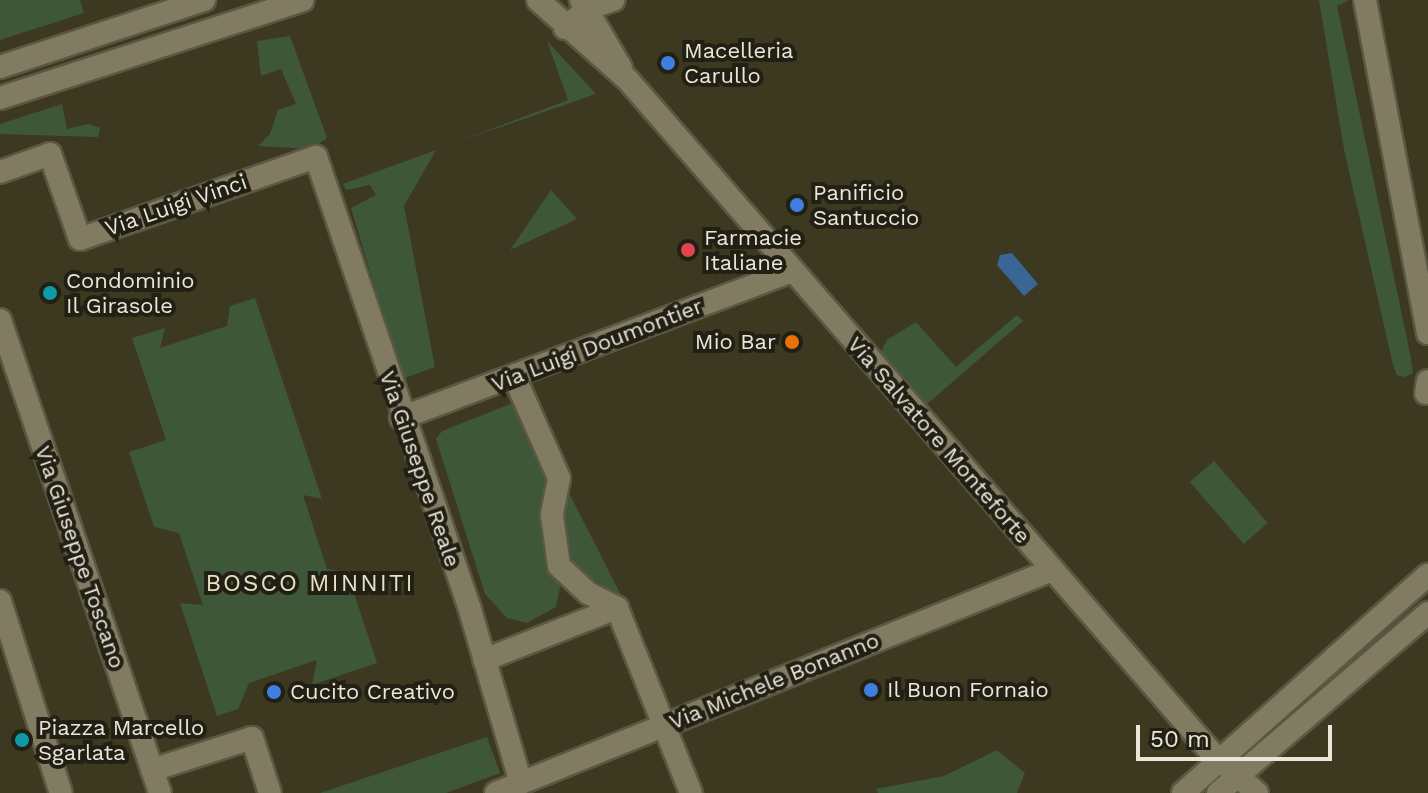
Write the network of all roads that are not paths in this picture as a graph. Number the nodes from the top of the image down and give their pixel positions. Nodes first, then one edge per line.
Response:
1 (204, 0) edge
2 (303, 0) edge
3 (538, 0) edge
4 (613, 0) edge
5 (1365, 0) edge
6 (584, 4) edge
7 (565, 28) junction
8 (0, 67) edge
9 (628, 80) junction
10 (0, 98) edge
11 (316, 157) joint
12 (0, 172) edge
13 (793, 271) junction
14 (0, 320) edge
15 (1428, 333) edge
16 (514, 376) junction
17 (401, 418) junction
18 (1052, 570) junction
19 (1428, 575) edge
20 (0, 601) edge
21 (617, 608) junction
22 (1428, 613) edge
23 (484, 660) junction
24 (664, 725) junction
25 (1220, 760) junction
26 (152, 770) junction
27 (1239, 775) junction
28 (521, 783) junction
29 (61, 793) edge
30 (160, 793) edge
31 (270, 793) edge
32 (497, 793) edge
33 (691, 793) edge
34 (1183, 793) edge
35 (1218, 793) edge
36 (1257, 793) edge

1 - 8 street
2 - 10 street
3 - 7 street
4 - 6 street
5 - 15 street
6 - 7 street
6 - 9 street
7 - 9 street
9 - 13 street, Via Salvatore Monteforte
11 - 12 street, Via Luigi Vinci
11 - 17 street, Via Giuseppe Reale
13 - 16 street, Via Luigi Doumontier
13 - 18 street, Via Salvatore Monteforte
14 - 26 street, Via Giuseppe Toscano
16 - 17 street, Via Luigi Doumontier
16 - 21 street
17 - 23 street, Via Giuseppe Reale
18 - 24 street, Via Michele Bonanno
18 - 25 street, Via Salvatore Monteforte
19 - 25 street
20 - 29 street
21 - 23 street
21 - 24 street
22 - 27 street
23 - 28 street, Via Giuseppe Reale
24 - 28 street, Via Michele Bonanno
24 - 33 street
25 - 27 street, Via Salvatore Monteforte
25 - 34 street
26 - 30 street, Via Giuseppe Toscano
26 - 31 street
27 - 35 street
27 - 36 street, Via Salvatore Monteforte
28 - 32 street, Via Michele Bonanno

